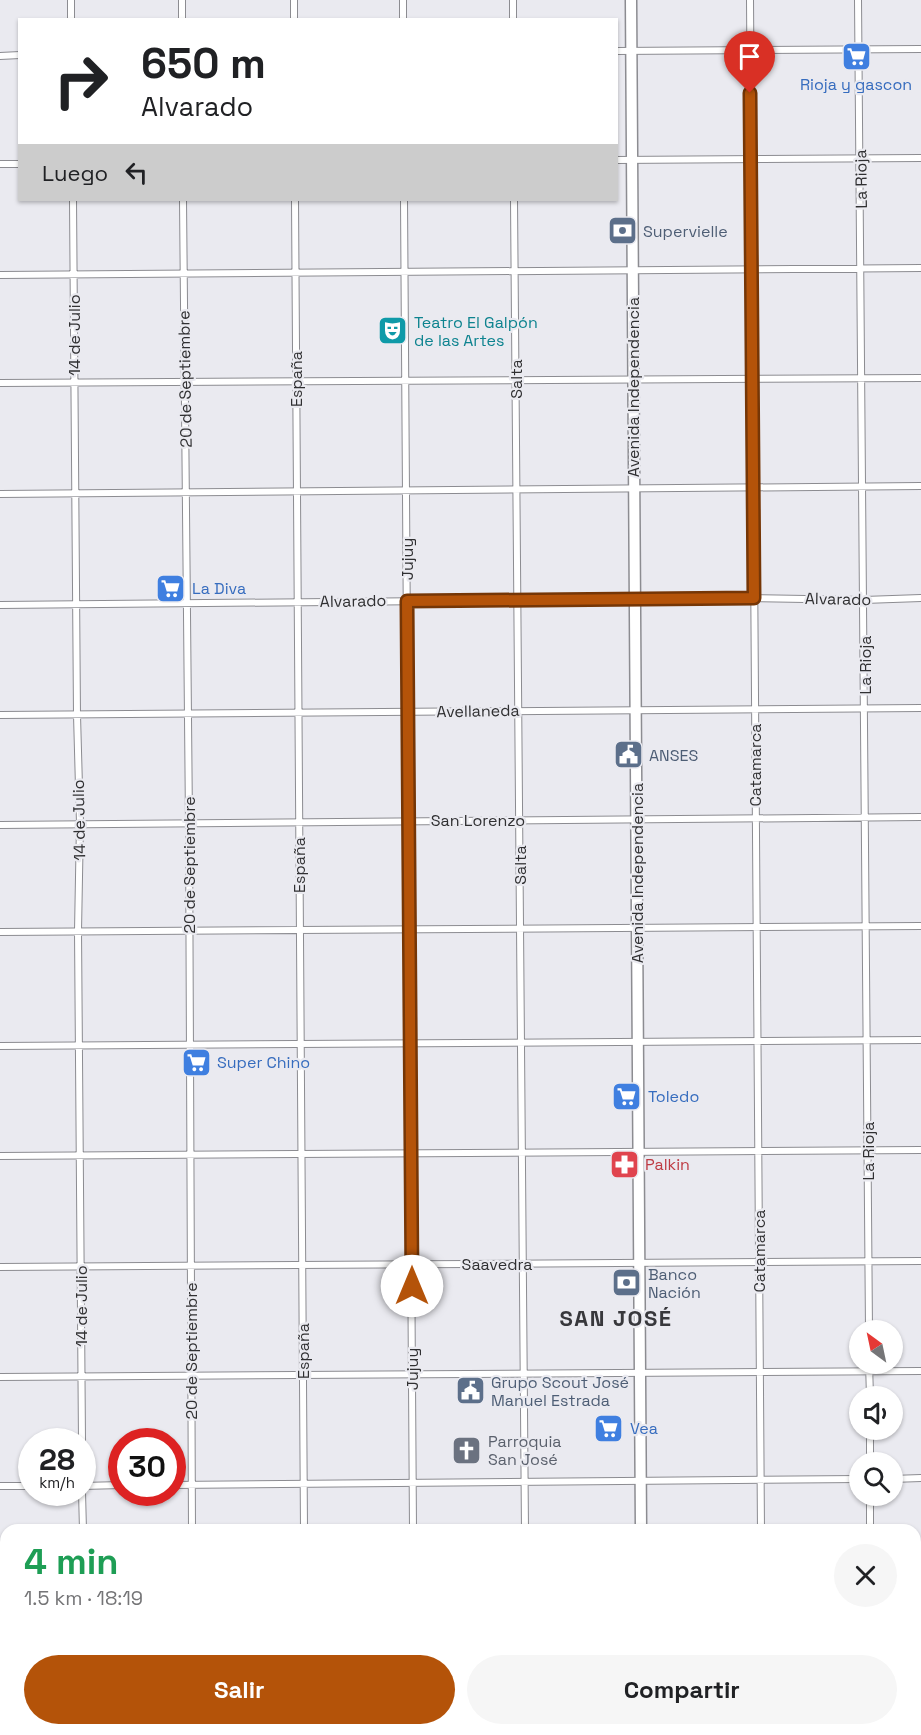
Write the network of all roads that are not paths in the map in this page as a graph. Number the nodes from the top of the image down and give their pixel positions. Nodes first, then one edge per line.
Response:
1 (71, 0) edge
2 (182, 0) edge
3 (294, 0) edge
4 (403, 0) edge
5 (513, 0) edge
6 (630, 0) edge
7 (750, 0) edge
8 (858, 0) edge
9 (71, 18) edge
10 (182, 18) edge
11 (294, 18) edge
12 (403, 18) edge
13 (513, 18) edge
14 (860, 49) junction
15 (921, 49) edge
16 (750, 50) junction
17 (618, 51) edge
18 (631, 51) junction
19 (0, 56) edge
20 (18, 56) edge
21 (861, 158) junction
22 (921, 158) edge
23 (751, 159) junction
24 (618, 160) edge
25 (632, 160) junction
26 (0, 164) edge
27 (18, 164) edge
28 (73, 201) edge
29 (183, 201) edge
30 (295, 201) edge
31 (404, 201) edge
32 (514, 201) edge
33 (921, 268) edge
34 (862, 269) junction
35 (632, 270) junction
36 (752, 270) junction
37 (515, 271) junction
38 (405, 272) junction
39 (296, 273) junction
40 (73, 274) junction
41 (184, 274) junction
42 (0, 275) edge
43 (862, 378) junction
44 (921, 378) edge
45 (753, 379) junction
46 (516, 380) junction
47 (633, 380) junction
48 (296, 381) junction
49 (406, 381) junction
50 (185, 382) junction
51 (0, 383) edge
52 (74, 383) junction
53 (921, 486) edge
54 (864, 487) junction
55 (753, 488) junction
56 (634, 489) junction
57 (406, 490) junction
58 (517, 490) junction
59 (297, 491) junction
60 (186, 492) junction
61 (75, 493) junction
62 (0, 494) edge
63 (754, 598) junction
64 (921, 598) edge
65 (634, 599) junction
66 (517, 600) junction
67 (864, 600) junction
68 (407, 601) junction
69 (298, 602) junction
70 (187, 603) junction
71 (0, 604) edge
72 (76, 604) junction
73 (865, 708) junction
74 (921, 708) edge
75 (755, 709) junction
76 (636, 710) junction
77 (518, 711) junction
78 (408, 712) junction
79 (298, 713) junction
80 (188, 714) junction
81 (0, 715) edge
82 (77, 715) junction
83 (866, 817) junction
84 (921, 817) edge
85 (756, 818) junction
86 (636, 819) junction
87 (409, 820) junction
88 (519, 820) junction
89 (299, 821) junction
90 (189, 822) junction
91 (80, 823) junction
92 (0, 825) edge
93 (921, 926) edge
94 (757, 927) junction
95 (867, 927) junction
96 (520, 928) junction
97 (636, 928) junction
98 (409, 929) junction
99 (188, 930) junction
100 (300, 930) junction
101 (78, 931) junction
102 (0, 932) edge
103 (867, 1040) junction
104 (921, 1040) edge
105 (758, 1041) junction
106 (638, 1042) junction
107 (521, 1043) junction
108 (300, 1044) junction
109 (410, 1044) junction
110 (189, 1045) junction
111 (79, 1046) junction
112 (0, 1047) edge
113 (921, 1149) edge
114 (868, 1150) junction
115 (758, 1151) junction
116 (522, 1152) junction
117 (638, 1152) junction
118 (411, 1153) junction
119 (301, 1154) junction
120 (190, 1155) junction
121 (0, 1156) edge
122 (80, 1156) junction
123 (759, 1261) junction
124 (869, 1261) junction
125 (921, 1261) edge
126 (639, 1262) junction
127 (523, 1263) junction
128 (412, 1264) junction
129 (302, 1265) junction
130 (190, 1266) junction
131 (0, 1267) edge
132 (81, 1267) junction
133 (869, 1320) edge
134 (849, 1368) edge
135 (903, 1370) edge
136 (921, 1371) edge
137 (640, 1372) junction
138 (760, 1372) junction
139 (524, 1373) junction
140 (412, 1374) junction
141 (191, 1375) junction
142 (303, 1375) junction
143 (81, 1376) junction
144 (0, 1377) edge
145 (82, 1428) edge
146 (921, 1478) edge
147 (849, 1479) edge
148 (903, 1479) edge
149 (761, 1480) junction
150 (640, 1481) junction
151 (524, 1482) junction
152 (413, 1483) junction
153 (303, 1484) junction
154 (186, 1485) edge
155 (191, 1485) junction
156 (0, 1486) edge
157 (18, 1486) edge
158 (82, 1506) edge
159 (870, 1506) edge
160 (83, 1524) edge
161 (192, 1524) edge
162 (304, 1524) edge
163 (414, 1524) edge
164 (525, 1524) edge
165 (641, 1524) edge
166 (761, 1524) edge
167 (870, 1524) edge

1 - 9 street
2 - 10 street
3 - 11 street
4 - 12 street
5 - 13 street
6 - 18 main road, Avenida Independencia
7 - 16 street, Catamarca
8 - 14 street, La Rioja
14 - 15 street
14 - 16 street
14 - 21 street, La Rioja
16 - 18 street
16 - 23 street, Catamarca
17 - 18 street
18 - 25 main road, Avenida Independencia
19 - 20 street
21 - 22 street
21 - 23 street
21 - 34 street, La Rioja
23 - 25 street
23 - 36 street, Catamarca
24 - 25 street
25 - 35 main road, Avenida Independencia
26 - 27 street
28 - 40 street, 14 de Julio
29 - 41 street, 20 de Septiembre
30 - 39 street, España
31 - 38 street, Jujuy
32 - 37 street, Salta
33 - 34 street
34 - 36 street
34 - 43 street, La Rioja
35 - 36 street
35 - 37 street
35 - 47 main road, Avenida Independencia
36 - 45 street, Catamarca
37 - 38 street
37 - 46 street, Salta
38 - 39 street
38 - 49 street, Jujuy
39 - 41 street
39 - 48 street, España
40 - 41 street
40 - 42 street
40 - 52 street, 14 de Julio
41 - 50 street, 20 de Septiembre
43 - 44 street
43 - 45 street
43 - 54 street, La Rioja
45 - 47 street
45 - 55 street, Catamarca
46 - 47 street
46 - 49 street
46 - 58 street, Salta
47 - 56 main road, Avenida Independencia
48 - 49 street
48 - 50 street
48 - 59 street, España
49 - 57 street, Jujuy
50 - 52 street
50 - 60 street, 20 de Septiembre
51 - 52 street
52 - 61 street, 14 de Julio
53 - 54 street
54 - 55 street
54 - 67 street, La Rioja
55 - 56 street
55 - 63 street, Catamarca
56 - 58 street
56 - 65 main road, Avenida Independencia
57 - 58 street
57 - 59 street
57 - 68 street, Jujuy
58 - 66 street, Salta
59 - 60 street
59 - 69 street, España
60 - 61 street
60 - 70 street, 20 de Septiembre
61 - 62 street
61 - 72 street, 14 de Julio
63 - 65 street, Alvarado
63 - 67 street, Alvarado
63 - 75 street, Catamarca
64 - 67 street, Alvarado
65 - 66 street, Alvarado
65 - 76 main road, Avenida Independencia
66 - 68 street, Alvarado
66 - 77 street, Salta
67 - 73 street, La Rioja
68 - 69 street, Alvarado
68 - 78 street, Jujuy
69 - 70 street, Alvarado
69 - 79 street, España
70 - 72 street, Alvarado
70 - 80 street, 20 de Septiembre
71 - 72 street, Alvarado
72 - 82 street, 14 de Julio
73 - 74 street, Avellaneda
73 - 75 street, Avellaneda
73 - 83 street, La Rioja
75 - 76 street, Avellaneda
75 - 85 street, Catamarca
76 - 77 street, Avellaneda
76 - 86 main road, Avenida Independencia
77 - 78 street, Avellaneda
77 - 88 street, Salta
78 - 79 street, Avellaneda
78 - 87 street, Jujuy
79 - 80 street, Avellaneda
79 - 89 street, España
80 - 82 street, Avellaneda
80 - 90 street, 20 de Septiembre
81 - 82 street, Avellaneda
82 - 91 street, 14 de Julio
83 - 84 street, San Lorenzo
83 - 85 street, San Lorenzo
83 - 95 street, La Rioja
85 - 86 street, San Lorenzo
85 - 94 street, Catamarca
86 - 88 street, San Lorenzo
86 - 97 main road, Avenida Independencia
87 - 88 street, San Lorenzo
87 - 89 street, San Lorenzo
87 - 98 street, Jujuy
88 - 96 street, Salta
89 - 90 street, San Lorenzo
89 - 100 street, España
90 - 91 street, San Lorenzo
90 - 99 street, 20 de Septiembre
91 - 92 street, San Lorenzo
91 - 101 street, 14 de Julio
93 - 95 street
94 - 95 street
94 - 97 street
94 - 105 street, Catamarca
95 - 103 street, La Rioja
96 - 97 street
96 - 98 street
96 - 107 street, Salta
97 - 106 main road, Avenida Independencia
98 - 100 street
98 - 109 street, Jujuy
99 - 100 street
99 - 101 street
99 - 110 street, 20 de Septiembre
100 - 108 street, España
101 - 102 street
101 - 111 street, 14 de Julio
103 - 104 street
103 - 105 street
103 - 114 street, La Rioja
105 - 106 street
105 - 115 street, Catamarca
106 - 107 street
106 - 117 main road, Avenida Independencia
107 - 109 street
107 - 116 street, Salta
108 - 109 street
108 - 110 street
108 - 119 street, España
109 - 118 street, Jujuy
110 - 111 street
110 - 120 street, 20 de Septiembre
111 - 112 street
111 - 122 street, 14 de Julio
113 - 114 street
114 - 115 street
114 - 124 street, La Rioja
115 - 117 street
115 - 123 street, Catamarca
116 - 117 street
116 - 118 street
116 - 127 street, Salta
117 - 126 main road, Avenida Independencia
118 - 119 street
118 - 128 street, Jujuy
119 - 120 street
119 - 129 street, España
120 - 122 street
120 - 130 street, 20 de Septiembre
121 - 122 street
122 - 132 street, 14 de Julio
123 - 124 street, Saavedra
123 - 126 street, Saavedra
123 - 138 street, Catamarca
124 - 125 street, Saavedra
124 - 133 street, La Rioja
126 - 127 street, Saavedra
126 - 137 main road, Avenida Independencia
127 - 128 street, Saavedra
127 - 139 street, Salta
128 - 129 street, Saavedra
128 - 140 street, Jujuy
129 - 130 street, Saavedra
129 - 142 street, España
130 - 132 street, Saavedra
130 - 141 street, 20 de Septiembre
131 - 132 street, Saavedra
132 - 143 street, 14 de Julio
134 - 138 street
135 - 136 street
137 - 138 street
137 - 139 street
137 - 150 main road, Avenida Independencia
138 - 149 street, Catamarca
139 - 140 street
139 - 151 street, Salta
140 - 142 street
140 - 152 street, Jujuy
141 - 142 street
141 - 143 street
141 - 155 street, 20 de Septiembre
142 - 153 street, España
143 - 144 street
143 - 145 street, 14 de Julio
146 - 148 street
147 - 149 street
149 - 150 street
149 - 166 street, Catamarca
150 - 151 street
150 - 165 main road, Avenida Independencia
151 - 152 street
151 - 164 street, Salta
152 - 153 street
152 - 163 street, Jujuy
153 - 155 street
153 - 162 street, España
154 - 155 street
155 - 161 street, 20 de Septiembre
156 - 157 street
158 - 160 street
159 - 167 street

